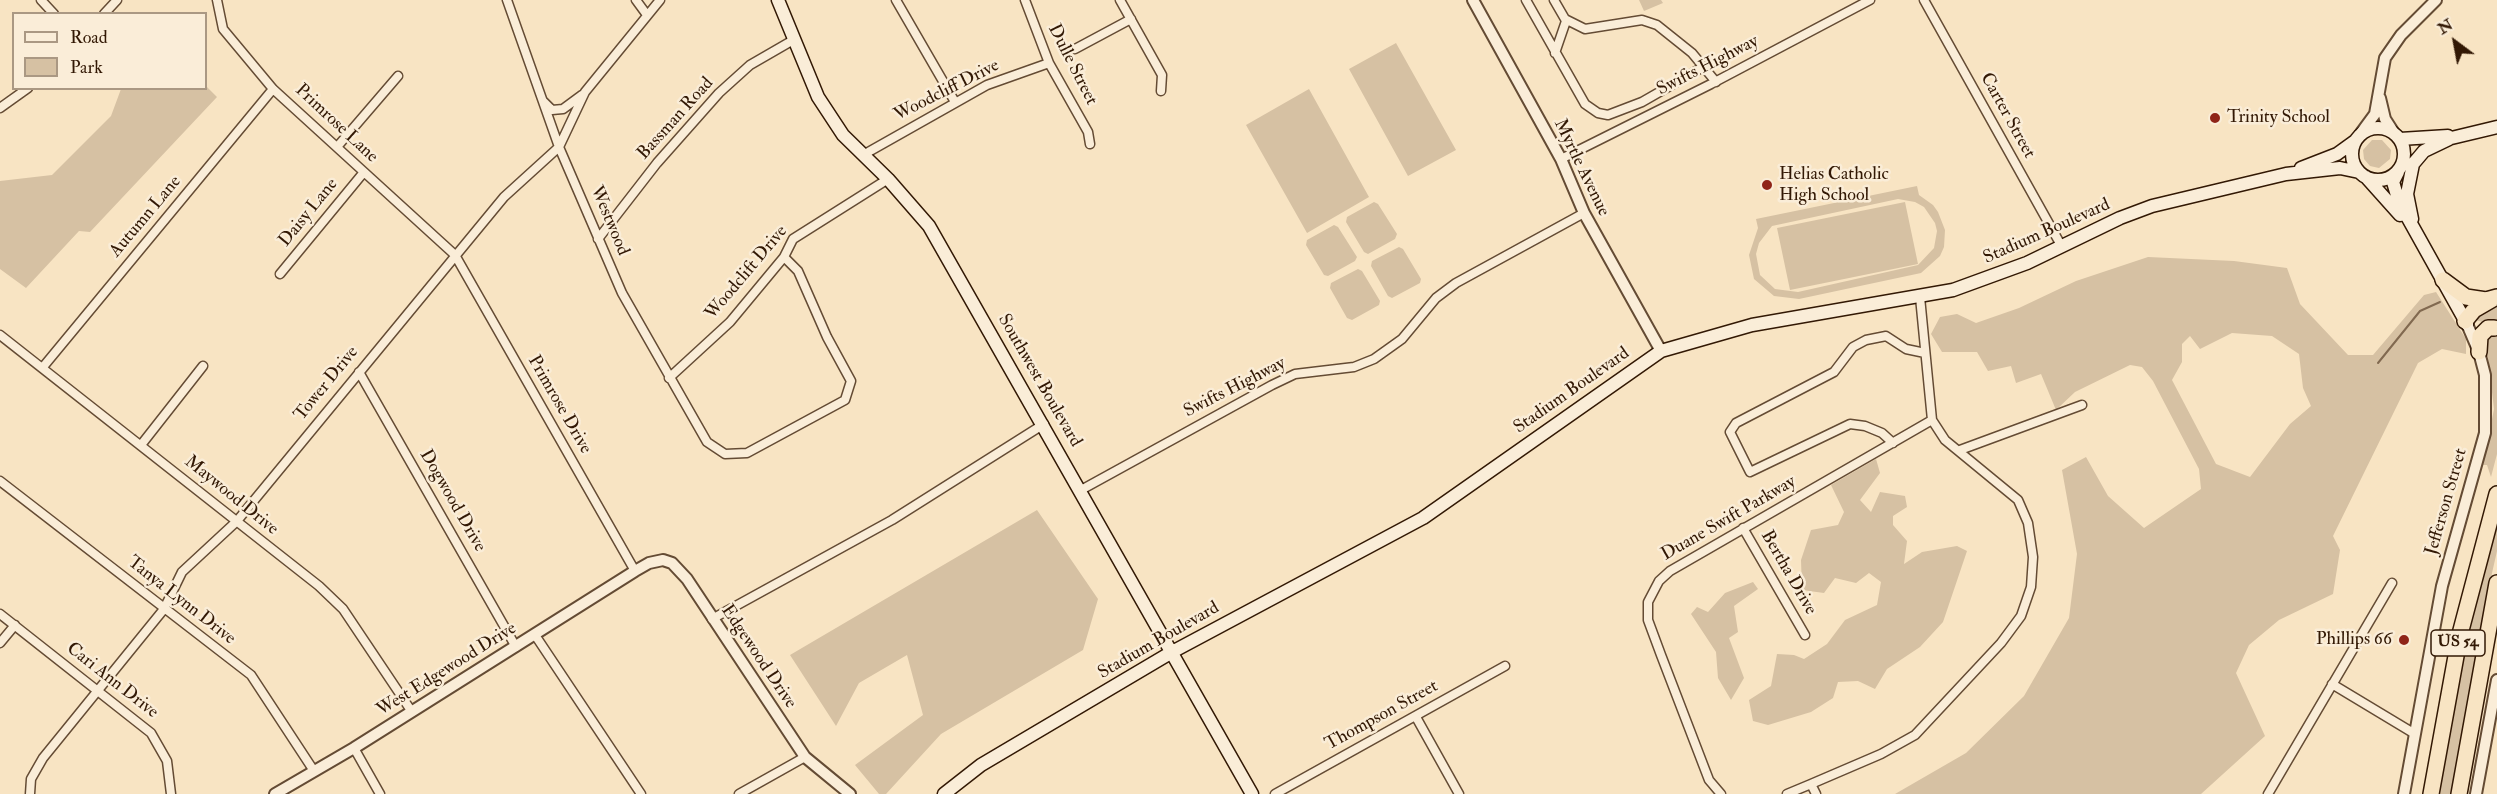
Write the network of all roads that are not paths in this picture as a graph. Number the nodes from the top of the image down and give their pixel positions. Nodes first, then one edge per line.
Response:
1 (41, 0) edge
2 (117, 0) edge
3 (217, 0) edge
4 (507, 0) edge
5 (636, 0) edge
6 (660, 0) edge
7 (778, 0) edge
8 (896, 0) edge
9 (1025, 0) edge
10 (1120, 0) edge
11 (1473, 0) edge
12 (1526, 0) edge
13 (1554, 0) edge
14 (1870, 0) edge
15 (1924, 0) edge
16 (2436, 0) edge
17 (52, 12) edge
18 (106, 12) edge
19 (647, 15) junction
20 (1131, 19) junction
21 (1566, 21) junction
22 (795, 39) junction
23 (1075, 49) dead end
24 (1555, 53) junction
25 (1049, 63) junction
26 (1703, 67) junction
27 (398, 76) dead end
28 (1716, 82) junction
29 (273, 89) junction
30 (2379, 89) junction
31 (25, 90) edge
32 (1161, 91) dead end
33 (585, 92) junction
34 (541, 99) junction
35 (955, 102) junction
36 (0, 108) edge
37 (2497, 128) edge
38 (2464, 135) junction
39 (2358, 136) junction
40 (2397, 136) junction
41 (2449, 139) junction
42 (1090, 144) dead end
43 (337, 147) junction
44 (559, 147) junction
45 (863, 155) junction
46 (1561, 159) junction
47 (2400, 168) junction
48 (364, 172) junction
49 (2286, 174) junction
50 (2362, 175) junction
51 (888, 179) junction
52 (1584, 213) junction
53 (2415, 232) junction
54 (598, 239) junction
55 (2062, 247) junction
56 (455, 255) junction
57 (784, 257) junction
58 (280, 274) dead end
59 (2443, 280) junction
60 (1920, 297) junction
61 (2495, 298) edge
62 (2466, 322) junction
63 (2495, 328) edge
64 (0, 335) edge
65 (1661, 351) junction
66 (2479, 352) junction
67 (1925, 353) junction
68 (203, 366) dead end
69 (43, 367) junction
70 (359, 372) junction
71 (669, 378) junction
72 (2082, 405) dead end
73 (1932, 420) junction
74 (1044, 424) junction
75 (1893, 443) junction
76 (141, 445) junction
77 (1960, 450) junction
78 (0, 481) edge
79 (1081, 490) junction
80 (2497, 494) edge
81 (237, 521) junction
82 (1743, 528) junction
83 (635, 571) junction
84 (2392, 583) dead end
85 (2497, 583) edge
86 (164, 609) junction
87 (0, 614) edge
88 (712, 619) junction
89 (15, 625) junction
90 (535, 635) junction
91 (1805, 635) dead end
92 (0, 643) edge
93 (516, 647) junction
94 (1172, 652) junction
95 (1505, 666) dead end
96 (2497, 680) edge
97 (2332, 684) junction
98 (97, 691) junction
99 (412, 712) junction
100 (1416, 717) junction
101 (2415, 734) junction
102 (354, 748) junction
103 (805, 757) junction
104 (314, 771) junction
105 (1811, 784) junction
106 (30, 794) edge
107 (171, 794) edge
108 (275, 794) edge
109 (380, 794) edge
110 (641, 794) edge
111 (739, 794) edge
112 (849, 794) edge
113 (944, 794) edge
114 (1252, 794) edge
115 (1275, 794) edge
116 (1459, 794) edge
117 (1721, 794) edge
118 (1787, 794) edge
119 (1816, 794) edge
120 (2268, 794) edge
121 (2404, 794) edge
122 (2431, 794) edge
123 (2459, 794) edge
124 (2476, 794) edge

1 - 17 street
2 - 18 street
3 - 29 street, Primrose Lane
4 - 34 street, Westwood
5 - 19 street
6 - 19 street, Tower Drive
7 - 22 main road, Southwest Boulevard
8 - 35 street
9 - 25 street, Dulle Street
10 - 20 street
11 - 46 street, Myrtle Avenue
12 - 24 street
13 - 21 street
14 - 28 street, Swifts Highway
15 - 55 street, Carter Street
16 - 30 street
19 - 33 street, Tower Drive
20 - 23 street
20 - 32 street
21 - 24 street
21 - 26 street
22 - 45 main road, Southwest Boulevard
22 - 54 street, Bassman Road
24 - 26 street
25 - 35 street, Woodcliff Drive
25 - 42 street, Dulle Street
26 - 28 street
27 - 43 street
28 - 46 street, Swifts Highway
29 - 43 street, Primrose Lane
29 - 69 street, Autumn Lane
30 - 39 street
30 - 40 street
31 - 36 street
33 - 34 street
33 - 44 street, Tower Drive
34 - 44 street, Westwood
35 - 45 street, Woodcliff Drive
37 - 38 main road
38 - 40 main road
38 - 41 main road
39 - 40 main road
39 - 49 main road
39 - 50 main road
40 - 47 main road
41 - 47 main road
41 - 53 main road
43 - 48 street, Primrose Lane
44 - 54 street, Westwood
44 - 56 street, Tower Drive
45 - 51 main road, Southwest Boulevard
46 - 52 street, Myrtle Avenue
47 - 50 main road
47 - 53 main road
48 - 56 street, Primrose Lane
48 - 58 street, Daisy Lane
49 - 50 main road
49 - 55 main road, Stadium Boulevard
50 - 53 main road
51 - 57 street, Woodclift Drive
51 - 74 main road, Southwest Boulevard
52 - 65 street, Myrtle Avenue
52 - 79 street, Swifts Highway
53 - 59 main road, Jefferson Street
54 - 71 street, Westwood
55 - 60 main road, Stadium Boulevard
56 - 70 street, Tower Drive
56 - 83 street, Primrose Drive
57 - 71 street, Woodclift Drive
57 - 71 street, Westwood
59 - 61 highway
59 - 62 main road, Jefferson Street
60 - 65 main road, Stadium Boulevard
60 - 67 street
61 - 62 highway
62 - 63 highway
62 - 66 street, Jefferson Street
63 - 66 highway
64 - 69 street, Maywood Drive
65 - 94 main road, Stadium Boulevard
66 - 101 street, Jefferson Street
67 - 73 street
67 - 75 street, Duane Swift Parkway
68 - 76 street
69 - 76 street, Maywood Drive
70 - 81 street, Tower Drive
70 - 93 street, Dogwood Drive
72 - 77 street
73 - 75 street, Duane Swift Parkway
73 - 77 street
74 - 79 main road, Southwest Boulevard
74 - 88 street
75 - 82 street, Duane Swift Parkway
76 - 81 street, Maywood Drive
77 - 105 street
78 - 86 street, Tanya Lynn Drive
79 - 94 main road, Southwest Boulevard
80 - 122 highway, US 54
81 - 86 street, Tower Drive
81 - 99 street, Maywood Drive
82 - 91 street, Bertha Drive
82 - 117 street, Duane Swift Parkway
83 - 88 street, Edgewood Drive
83 - 90 street, West Edgewood Drive
84 - 97 street
85 - 123 highway, US 54
86 - 98 street, Tower Drive
86 - 104 street, Tanya Lynn Drive
87 - 89 street, Cari Ann Drive
88 - 103 street, Edgewood Drive
89 - 92 street
89 - 98 street, Cari Ann Drive
90 - 93 street, West Edgewood Drive
90 - 110 street
93 - 99 street, West Edgewood Drive
94 - 113 main road, Stadium Boulevard
94 - 114 main road, Southwest Boulevard
95 - 100 street, Thompson Street
96 - 124 street
97 - 101 street
97 - 120 street
98 - 106 street, Tower Drive
98 - 107 street, Cari Ann Drive
99 - 102 street, West Edgewood Drive
100 - 115 street, Thompson Street
100 - 116 street
101 - 121 street, Jefferson Street
102 - 104 street, West Edgewood Drive
102 - 109 street
103 - 111 street
103 - 112 street, Edgewood Drive
104 - 108 street, West Edgewood Drive
105 - 118 street
105 - 119 street

